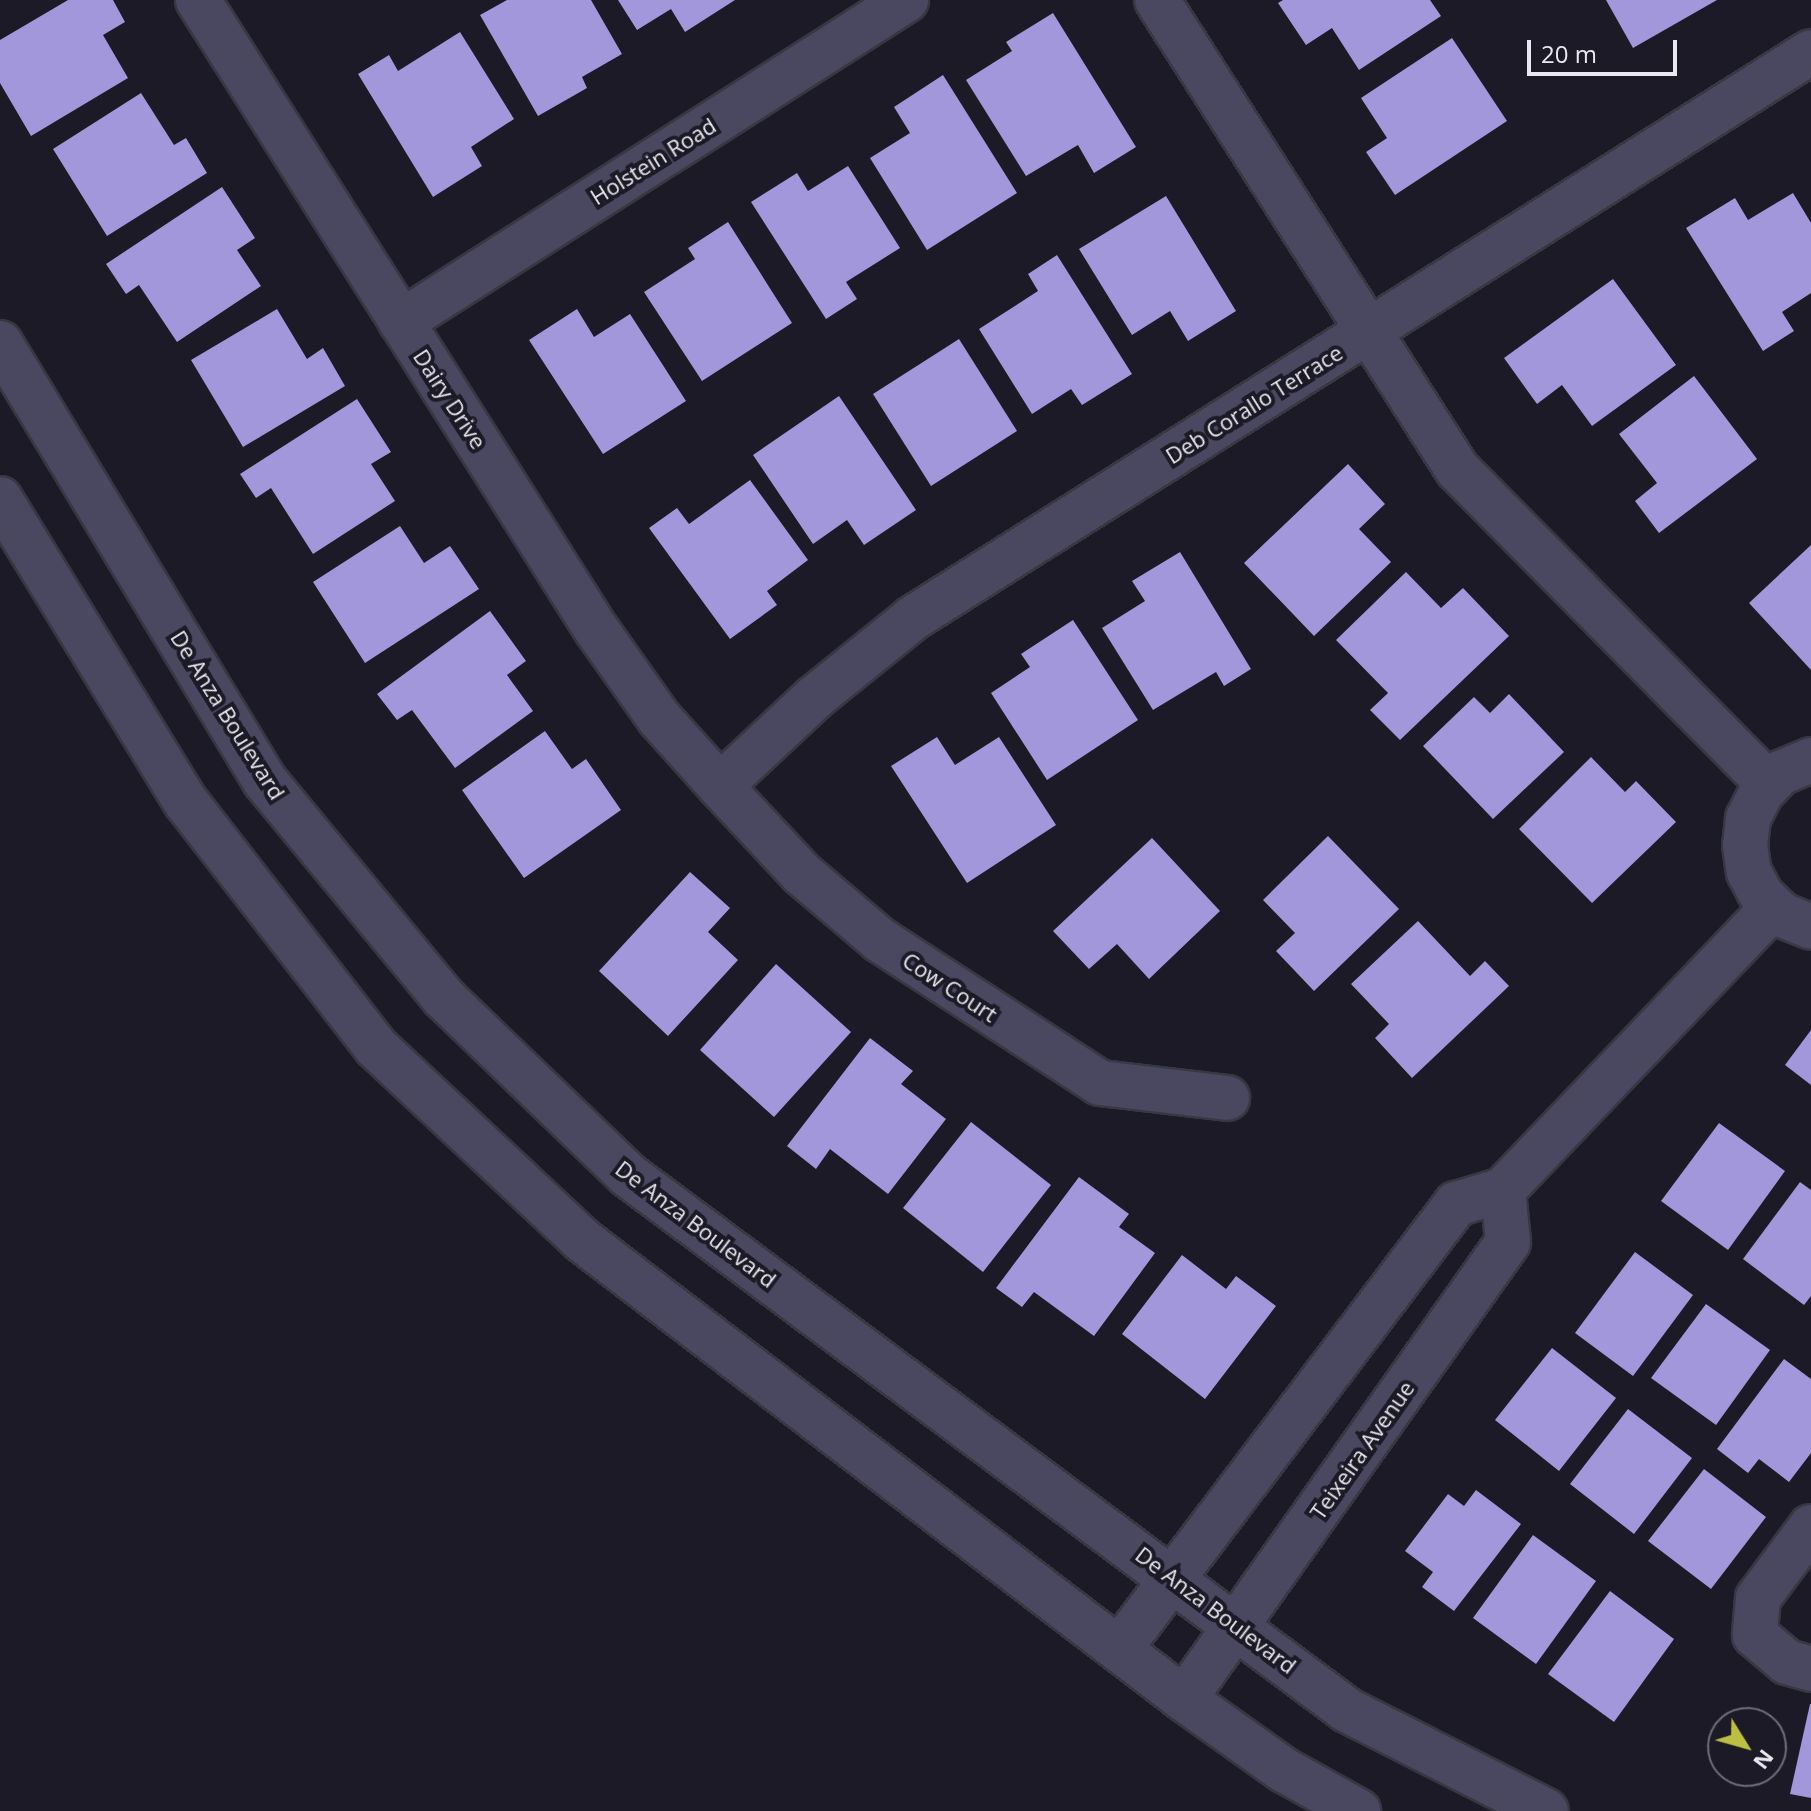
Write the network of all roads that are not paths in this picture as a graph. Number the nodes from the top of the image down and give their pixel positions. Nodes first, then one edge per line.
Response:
1 (198, 0) edge
2 (906, 0) edge
3 (1157, 0) edge
4 (1811, 52) edge
5 (401, 322) junction
6 (1371, 331) junction
7 (0, 343) edge
8 (0, 499) edge
9 (1811, 760) edge
10 (1769, 784) junction
11 (720, 786) junction
12 (1773, 907) junction
13 (1811, 927) edge
14 (1227, 1098) dead end
15 (1503, 1190) junction
16 (1811, 1527) edge
17 (1174, 1578) junction
18 (1238, 1626) junction
19 (1120, 1648) junction
20 (1811, 1669) edge
21 (1184, 1699) junction
22 (1358, 1811) edge
23 (1546, 1811) edge

1 - 5 street, Dairy Drive
2 - 5 street, Holstein Road
3 - 6 street
4 - 6 street, Deb Corallo Terrace
5 - 11 street, Dairy Drive
6 - 10 street
6 - 11 street, Deb Corallo Terrace
7 - 17 street, De Anza Boulevard
8 - 19 street
9 - 10 street
10 - 12 street
11 - 14 street, Cow Court
12 - 13 street
12 - 15 street
15 - 17 street
15 - 18 street, Teixeira Avenue
16 - 20 street
17 - 18 street, De Anza Boulevard
17 - 19 street
18 - 21 street, Teixeira Avenue
18 - 23 street, De Anza Boulevard
19 - 21 street
21 - 22 street

